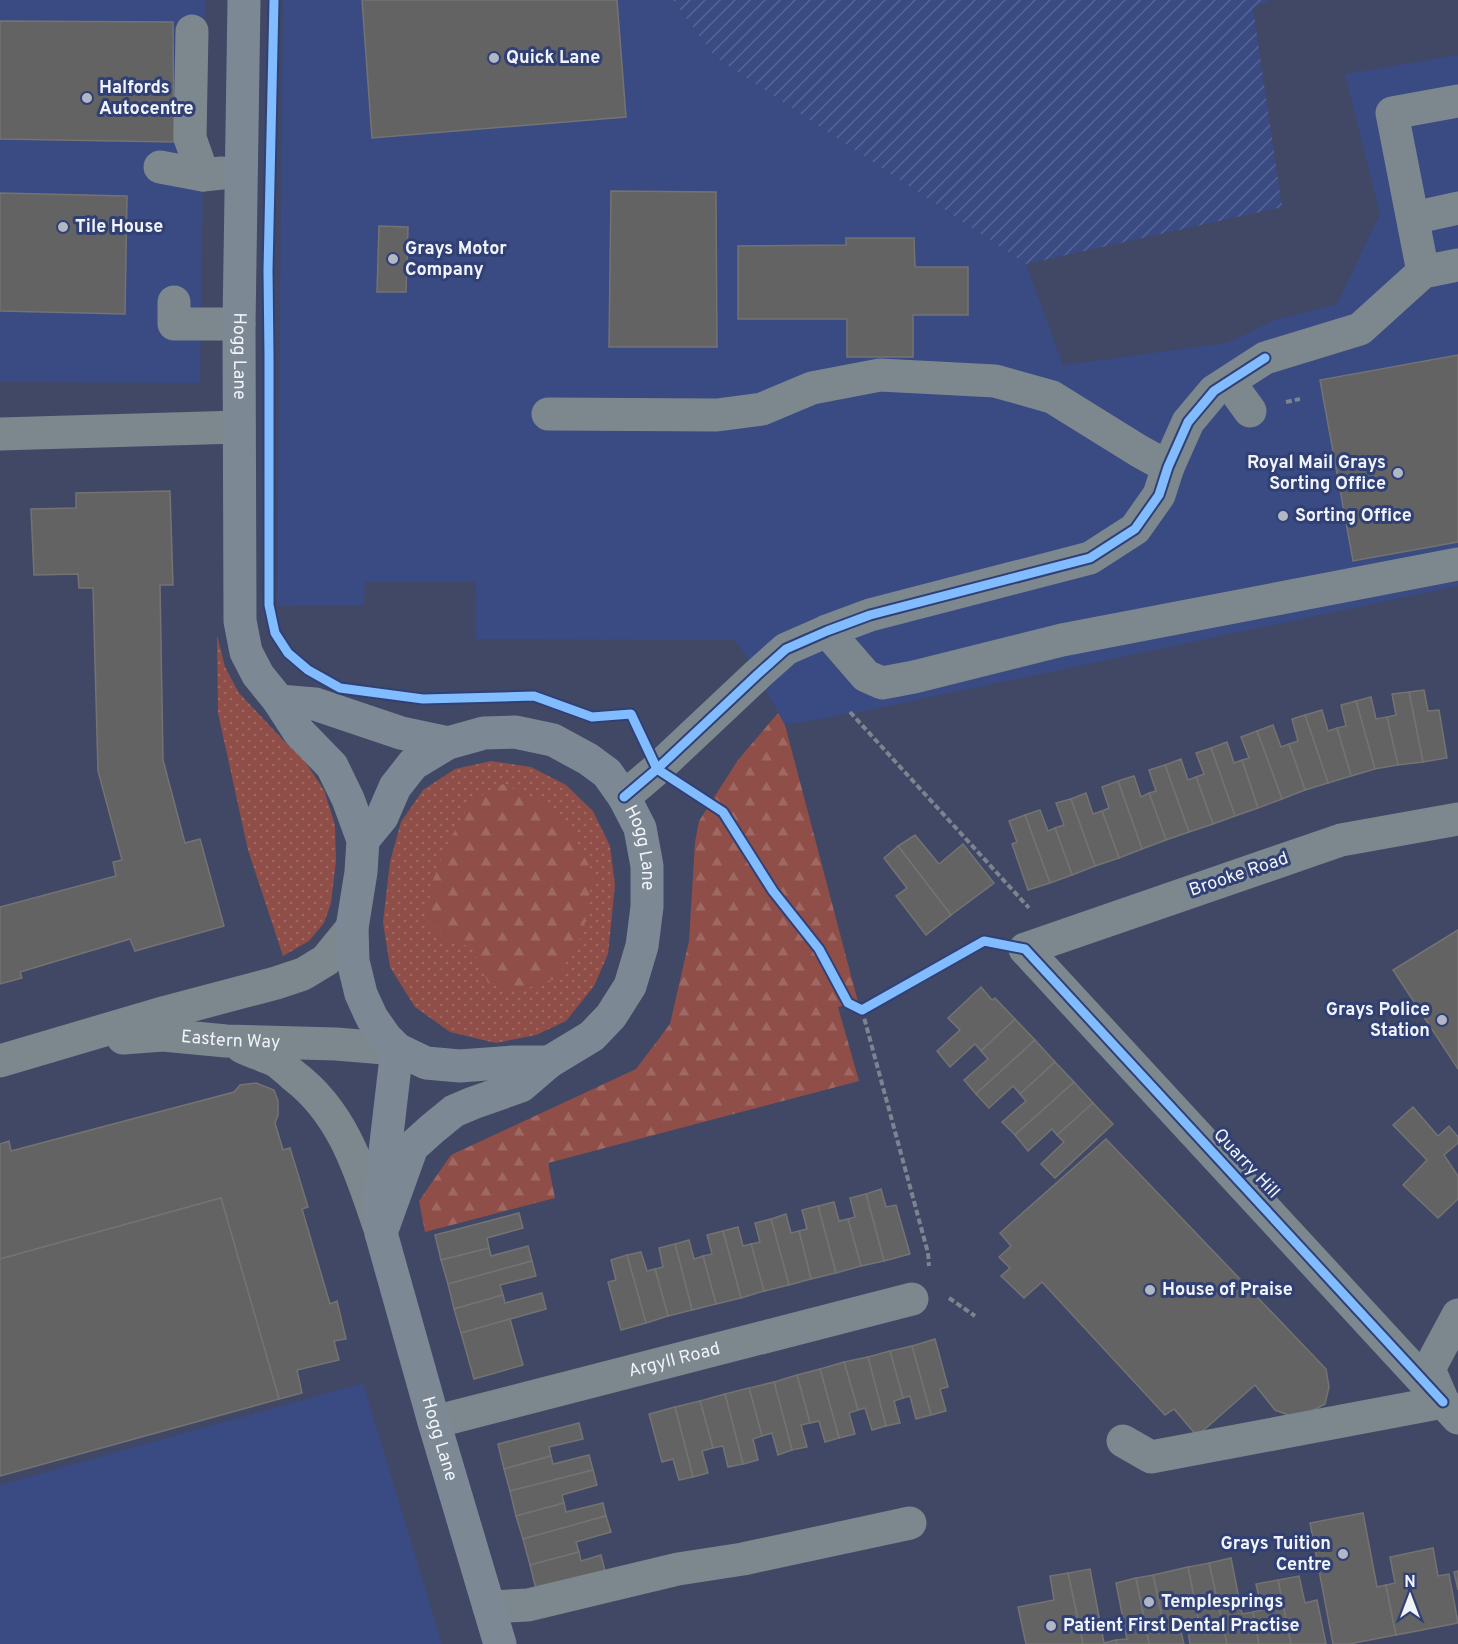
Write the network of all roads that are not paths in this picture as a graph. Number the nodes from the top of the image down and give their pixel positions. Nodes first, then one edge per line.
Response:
1 (244, 0) edge
2 (184, 62) dead end
3 (1458, 101) edge
4 (160, 167) dead end
5 (242, 172) junction
6 (204, 175) junction
7 (1458, 207) edge
8 (1413, 218) junction
9 (1458, 265) edge
10 (1423, 272) junction
11 (174, 302) dead end
12 (239, 324) junction
13 (1229, 382) junction
14 (1250, 411) dead end
15 (548, 414) dead end
16 (239, 427) junction
17 (0, 434) edge
18 (1168, 467) junction
19 (1458, 564) edge
20 (827, 631) junction
21 (279, 701) junction
22 (448, 743) junction
23 (624, 796) junction
24 (1458, 819) edge
25 (363, 840) junction
26 (352, 928) junction
27 (1039, 944) joint
28 (226, 1041) junction
29 (64, 1042) junction
30 (397, 1048) junction
31 (0, 1060) edge
32 (549, 1062) junction
33 (381, 1233) junction
34 (922, 1296) road end
35 (1458, 1315) edge
36 (1451, 1410) edge
37 (434, 1422) junction
38 (1123, 1441) dead end
39 (910, 1523) dead end
40 (489, 1607) junction
41 (500, 1644) edge

1 - 5 main road, Hogg Lane
2 - 6 street
3 - 8 street
4 - 6 street
5 - 6 street
5 - 12 main road, Hogg Lane
7 - 8 street
8 - 10 street
9 - 10 street
10 - 13 street
11 - 12 street
12 - 16 main road, Hogg Lane
13 - 14 street
13 - 18 street
15 - 18 street
16 - 17 street
16 - 21 main road, Hogg Lane
18 - 20 street
19 - 20 street
20 - 23 street
21 - 22 main road, Hogg Lane
21 - 25 main road, Hogg Lane
22 - 23 main road, Hogg Lane
22 - 25 main road, Hogg Lane
23 - 32 main road, Hogg Lane
24 - 27 street, Brooke Road
25 - 26 main road, Hogg Lane
26 - 29 street, Eastern Way
26 - 30 main road, Hogg Lane
27 - 36 street, Quarry Hill
28 - 29 street, Eastern Way
28 - 30 street, Eastern Way
28 - 33 street, Hogg Lane
29 - 31 street, Eastern Way
30 - 32 main road, Hogg Lane
30 - 33 main road, Hogg Lane
32 - 33 main road, Hogg Lane
33 - 37 main road, Hogg Lane
34 - 37 street, Argyll Road
35 - 36 street
36 - 38 street
37 - 40 main road, Hogg Lane
39 - 40 street
40 - 41 main road, Hogg Lane

